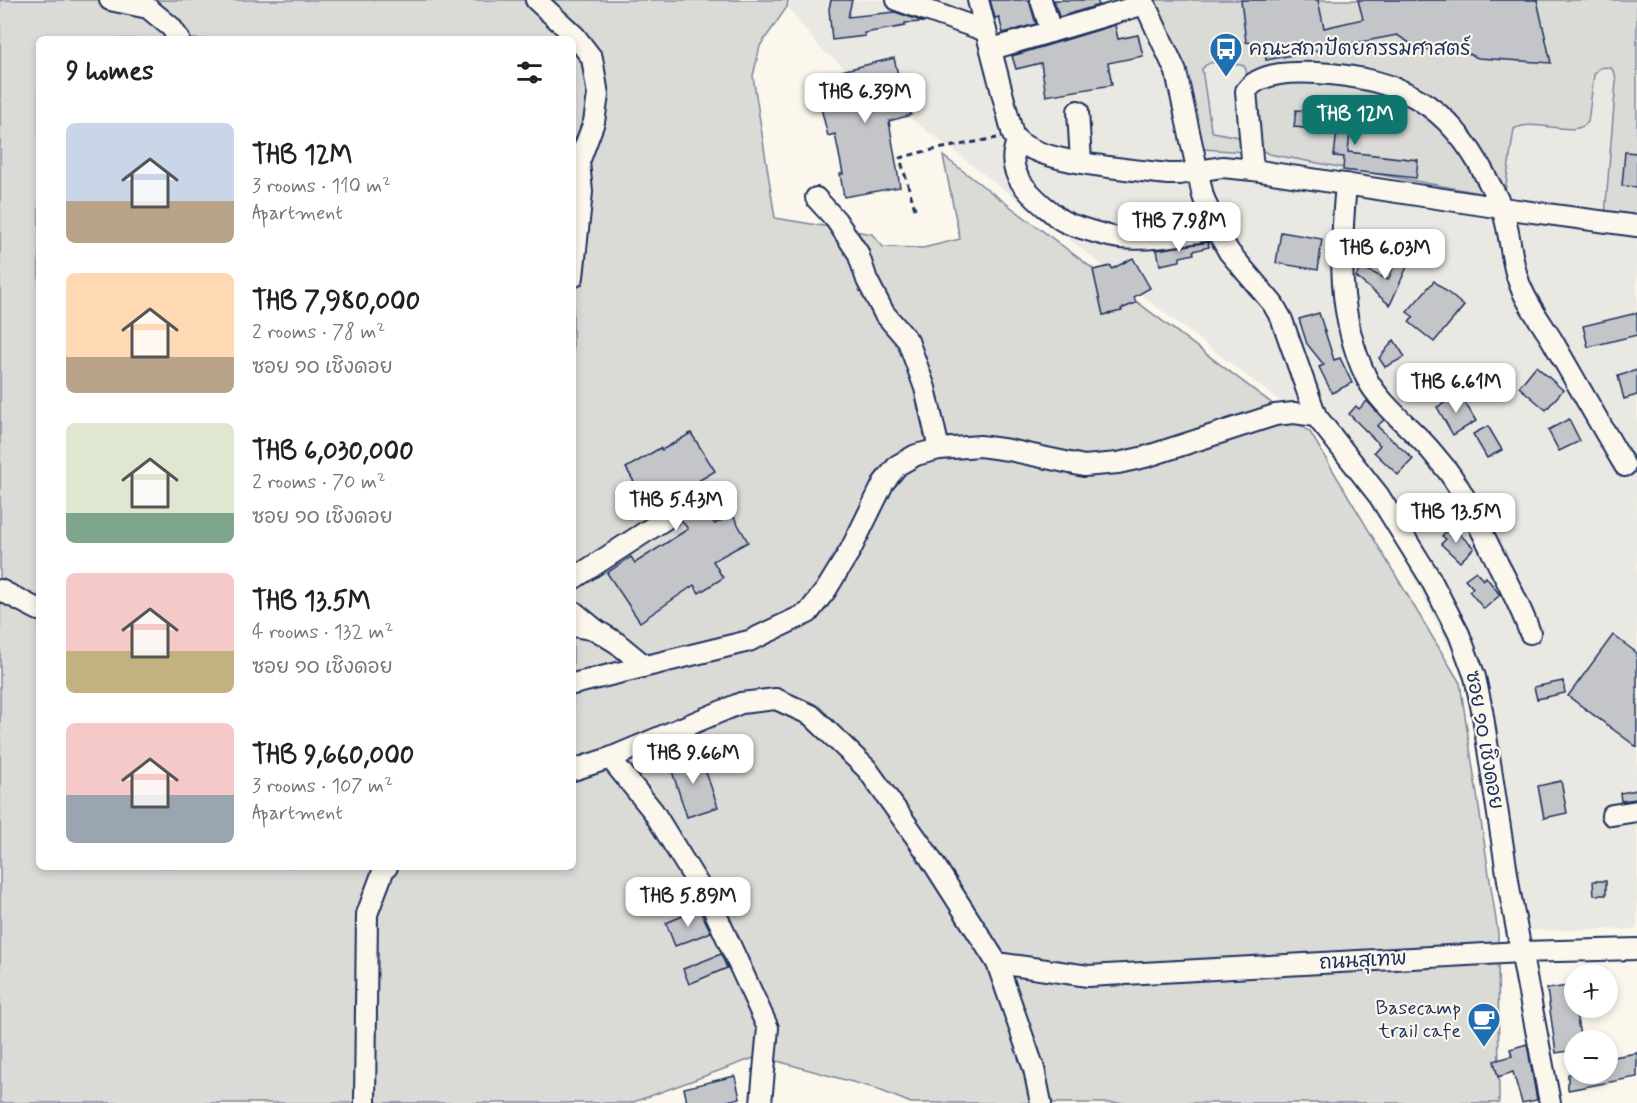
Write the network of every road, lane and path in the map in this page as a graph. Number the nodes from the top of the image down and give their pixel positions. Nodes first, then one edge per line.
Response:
1 (110, 0) edge
2 (536, 0) edge
3 (897, 0) edge
4 (978, 0) edge
5 (1041, 0) edge
6 (1144, 2) edge
7 (1051, 31) junction
8 (177, 36) edge
9 (575, 36) edge
10 (576, 37) edge
11 (989, 40) junction
12 (1078, 111) dead end
13 (1015, 138) junction
14 (1081, 162) junction
15 (1253, 170) junction
16 (1198, 171) junction
17 (1346, 184) junction
18 (816, 198) dead end
19 (1502, 208) junction
20 (915, 209) dead end
21 (1637, 226) edge
22 (1216, 229) junction
23 (576, 249) edge
24 (1316, 416) junction
25 (939, 449) junction
26 (1625, 466) dead end
27 (670, 516) dead end
28 (576, 577) edge
29 (0, 590) edge
30 (36, 608) edge
31 (576, 613) edge
32 (576, 627) edge
33 (596, 630) junction
34 (1530, 633) dead end
35 (645, 666) junction
36 (576, 683) edge
37 (610, 758) junction
38 (576, 769) edge
39 (1637, 811) edge
40 (1612, 815) dead end
41 (384, 870) edge
42 (1637, 949) edge
43 (1521, 952) junction
44 (997, 963) junction
45 (365, 1103) edge
46 (761, 1103) edge
47 (1041, 1103) edge
48 (1550, 1103) edge

1 - 8 street
2 - 9 street
3 - 11 street
4 - 11 street
5 - 7 street
6 - 7 street
6 - 16 street, ซอย ๑๐ เชิงดอย
7 - 11 street
10 - 23 street
11 - 13 street
12 - 14 street
13 - 14 street
13 - 20 path
13 - 22 street
14 - 16 street
15 - 16 street
15 - 17 street
15 - 19 street
16 - 22 street, ซอย ๑๐ เชิงดอย
17 - 19 street
17 - 34 street
18 - 25 street
19 - 21 street
19 - 26 street
22 - 24 street, ซอย ๑๐ เชิงดอย
24 - 25 street
24 - 43 street, ซอย ๑๐ เชิงดอย
25 - 35 street
27 - 28 street
29 - 30 street
31 - 33 street
32 - 33 street
33 - 35 street
35 - 36 street
37 - 38 street
37 - 44 street
37 - 46 street
39 - 40 street
41 - 45 street
42 - 43 street, ถนนสุเทพ
43 - 44 street, ถนนสุเทพ
43 - 48 street, ซอย ๑๐ เชิงดอย
44 - 47 street

